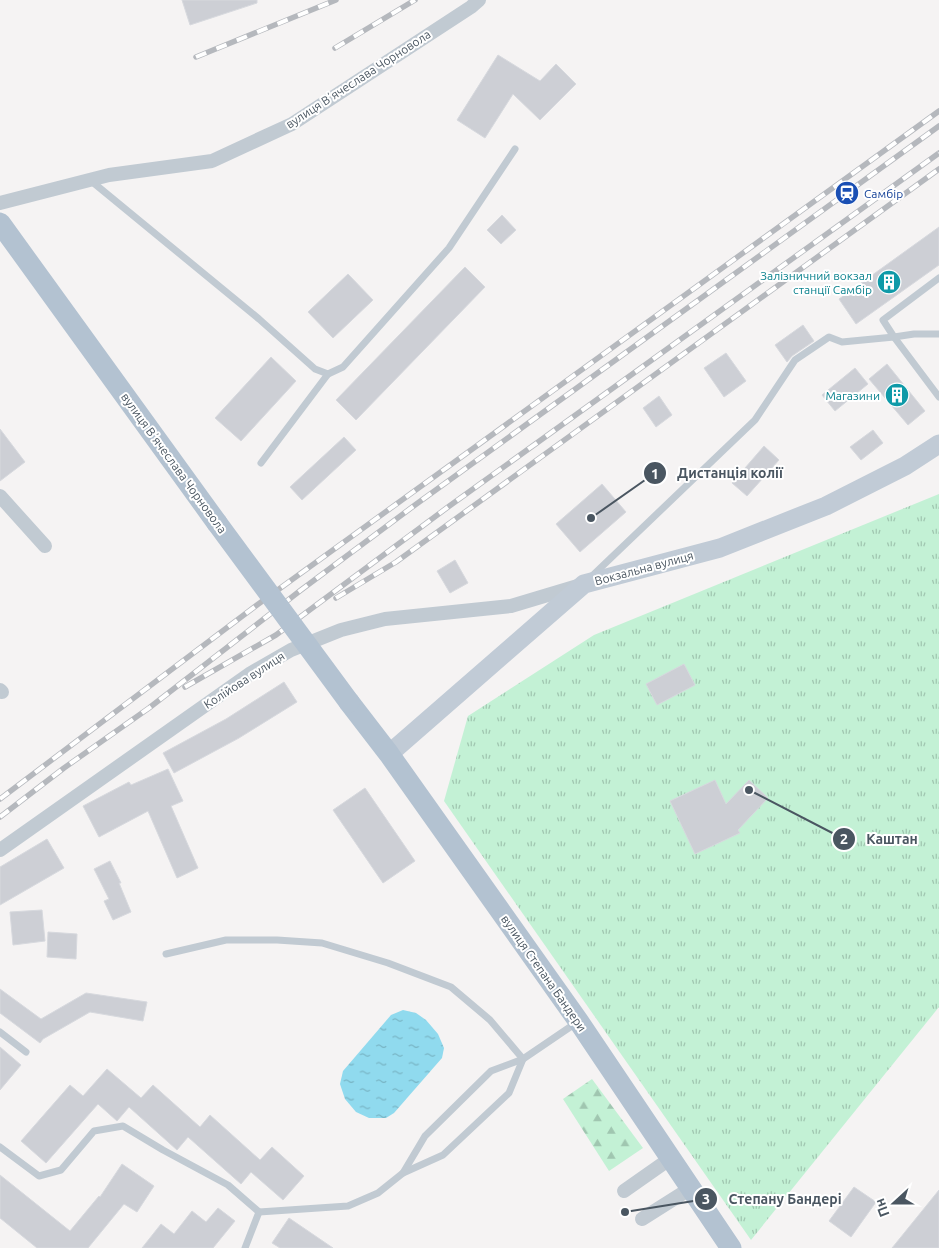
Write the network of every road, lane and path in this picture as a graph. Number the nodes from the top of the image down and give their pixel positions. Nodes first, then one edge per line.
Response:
1 (479, 0) edge
2 (514, 149) dead end
3 (90, 180) junction
4 (0, 203) edge
5 (0, 223) edge
6 (939, 278) edge
7 (939, 334) edge
8 (894, 337) junction
9 (328, 374) junction
10 (939, 397) edge
11 (939, 444) edge
12 (261, 463) dead end
13 (0, 496) edge
14 (45, 546) dead end
15 (584, 584) junction
16 (349, 702) joint
17 (389, 754) junction
18 (0, 850) edge
19 (166, 954) dead end
20 (579, 1022) junction
21 (0, 1032) edge
22 (26, 1052) dead end
23 (523, 1059) junction
24 (0, 1148) edge
25 (671, 1158) junction
26 (403, 1173) junction
27 (691, 1188) junction
28 (624, 1192) dead end
29 (259, 1212) junction
30 (642, 1219) dead end
31 (245, 1248) edge
32 (732, 1248) edge

1 - 3 street, вулиця Вʼячеслава Чорновола
2 - 9 lane
3 - 4 street, вулиця Вʼячеслава Чорновола
3 - 9 lane
5 - 16 main road, вулиця Вʼячеслава Чорновола, bridge
6 - 8 lane
7 - 8 lane
8 - 10 lane
8 - 15 lane
9 - 12 lane
11 - 15 main road, Вокзальна вулиця
13 - 14 street
15 - 17 main road, Вокзальна вулиця
15 - 18 street, Колійова вулиця
16 - 17 main road, вулиця Степана Бандери
17 - 20 main road, вулиця Степана Бандери
19 - 23 lane
20 - 23 lane
20 - 25 main road, вулиця Степана Бандери
21 - 22 lane
23 - 26 lane
23 - 26 lane
24 - 29 lane
25 - 27 main road, вулиця Степана Бандери
25 - 28 street
26 - 29 lane
27 - 30 street
27 - 32 main road, вулиця Степана Бандери
29 - 31 lane

